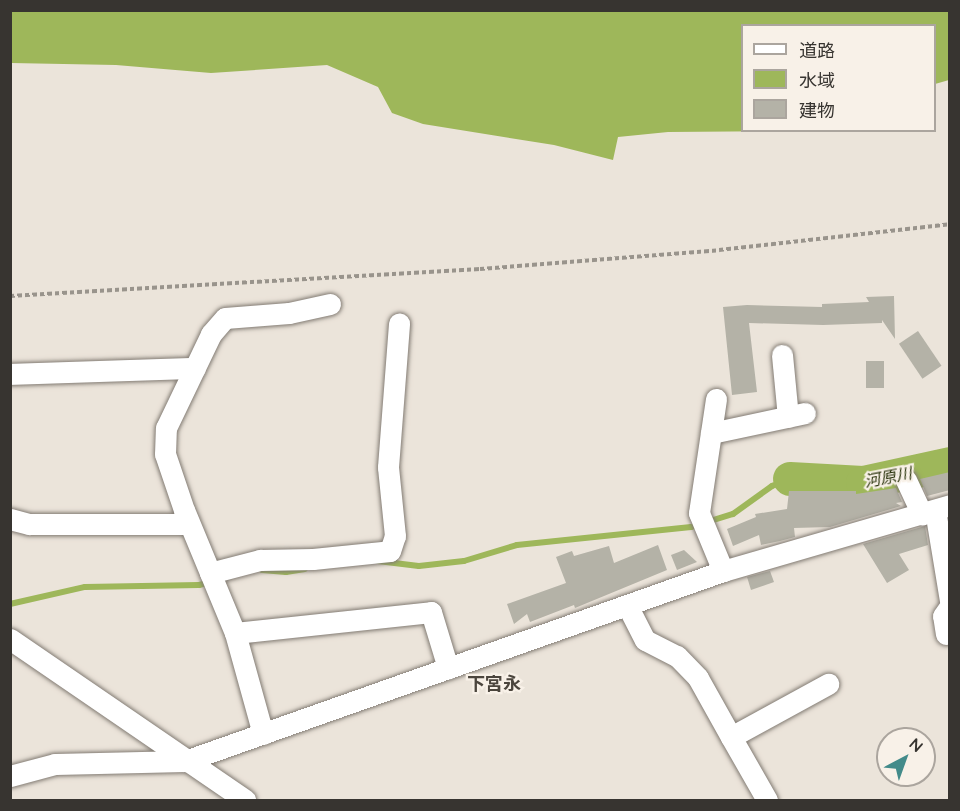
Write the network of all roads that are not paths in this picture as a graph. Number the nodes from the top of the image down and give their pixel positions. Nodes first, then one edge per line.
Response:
1 (330, 304) dead end
2 (399, 323) dead end
3 (782, 355) dead end
4 (195, 368) junction
5 (10, 374) edge
6 (716, 399) dead end
7 (711, 434) junction
8 (906, 480) dead end
9 (936, 510) edge
10 (10, 519) edge
11 (189, 524) junction
12 (723, 571) junction
13 (210, 573) junction
14 (950, 601) edge
15 (627, 605) junction
16 (950, 606) edge
17 (235, 633) junction
18 (946, 634) dead end
19 (10, 639) edge
20 (448, 668) junction
21 (828, 684) dead end
22 (263, 734) junction
23 (731, 737) junction
24 (186, 761) junction
25 (10, 776) edge
26 (245, 801) edge
27 (767, 801) edge

1 - 4 street
2 - 13 street
3 - 7 street
4 - 5 street
4 - 11 street
6 - 7 street
7 - 12 street
8 - 9 street
9 - 12 street
9 - 14 street
10 - 11 street
11 - 13 street
12 - 15 street
13 - 17 street
15 - 20 street
15 - 23 street
16 - 18 street
17 - 20 street
17 - 22 street
19 - 24 street
20 - 22 street
21 - 23 street
22 - 24 street
23 - 27 street
24 - 25 street
24 - 26 street

